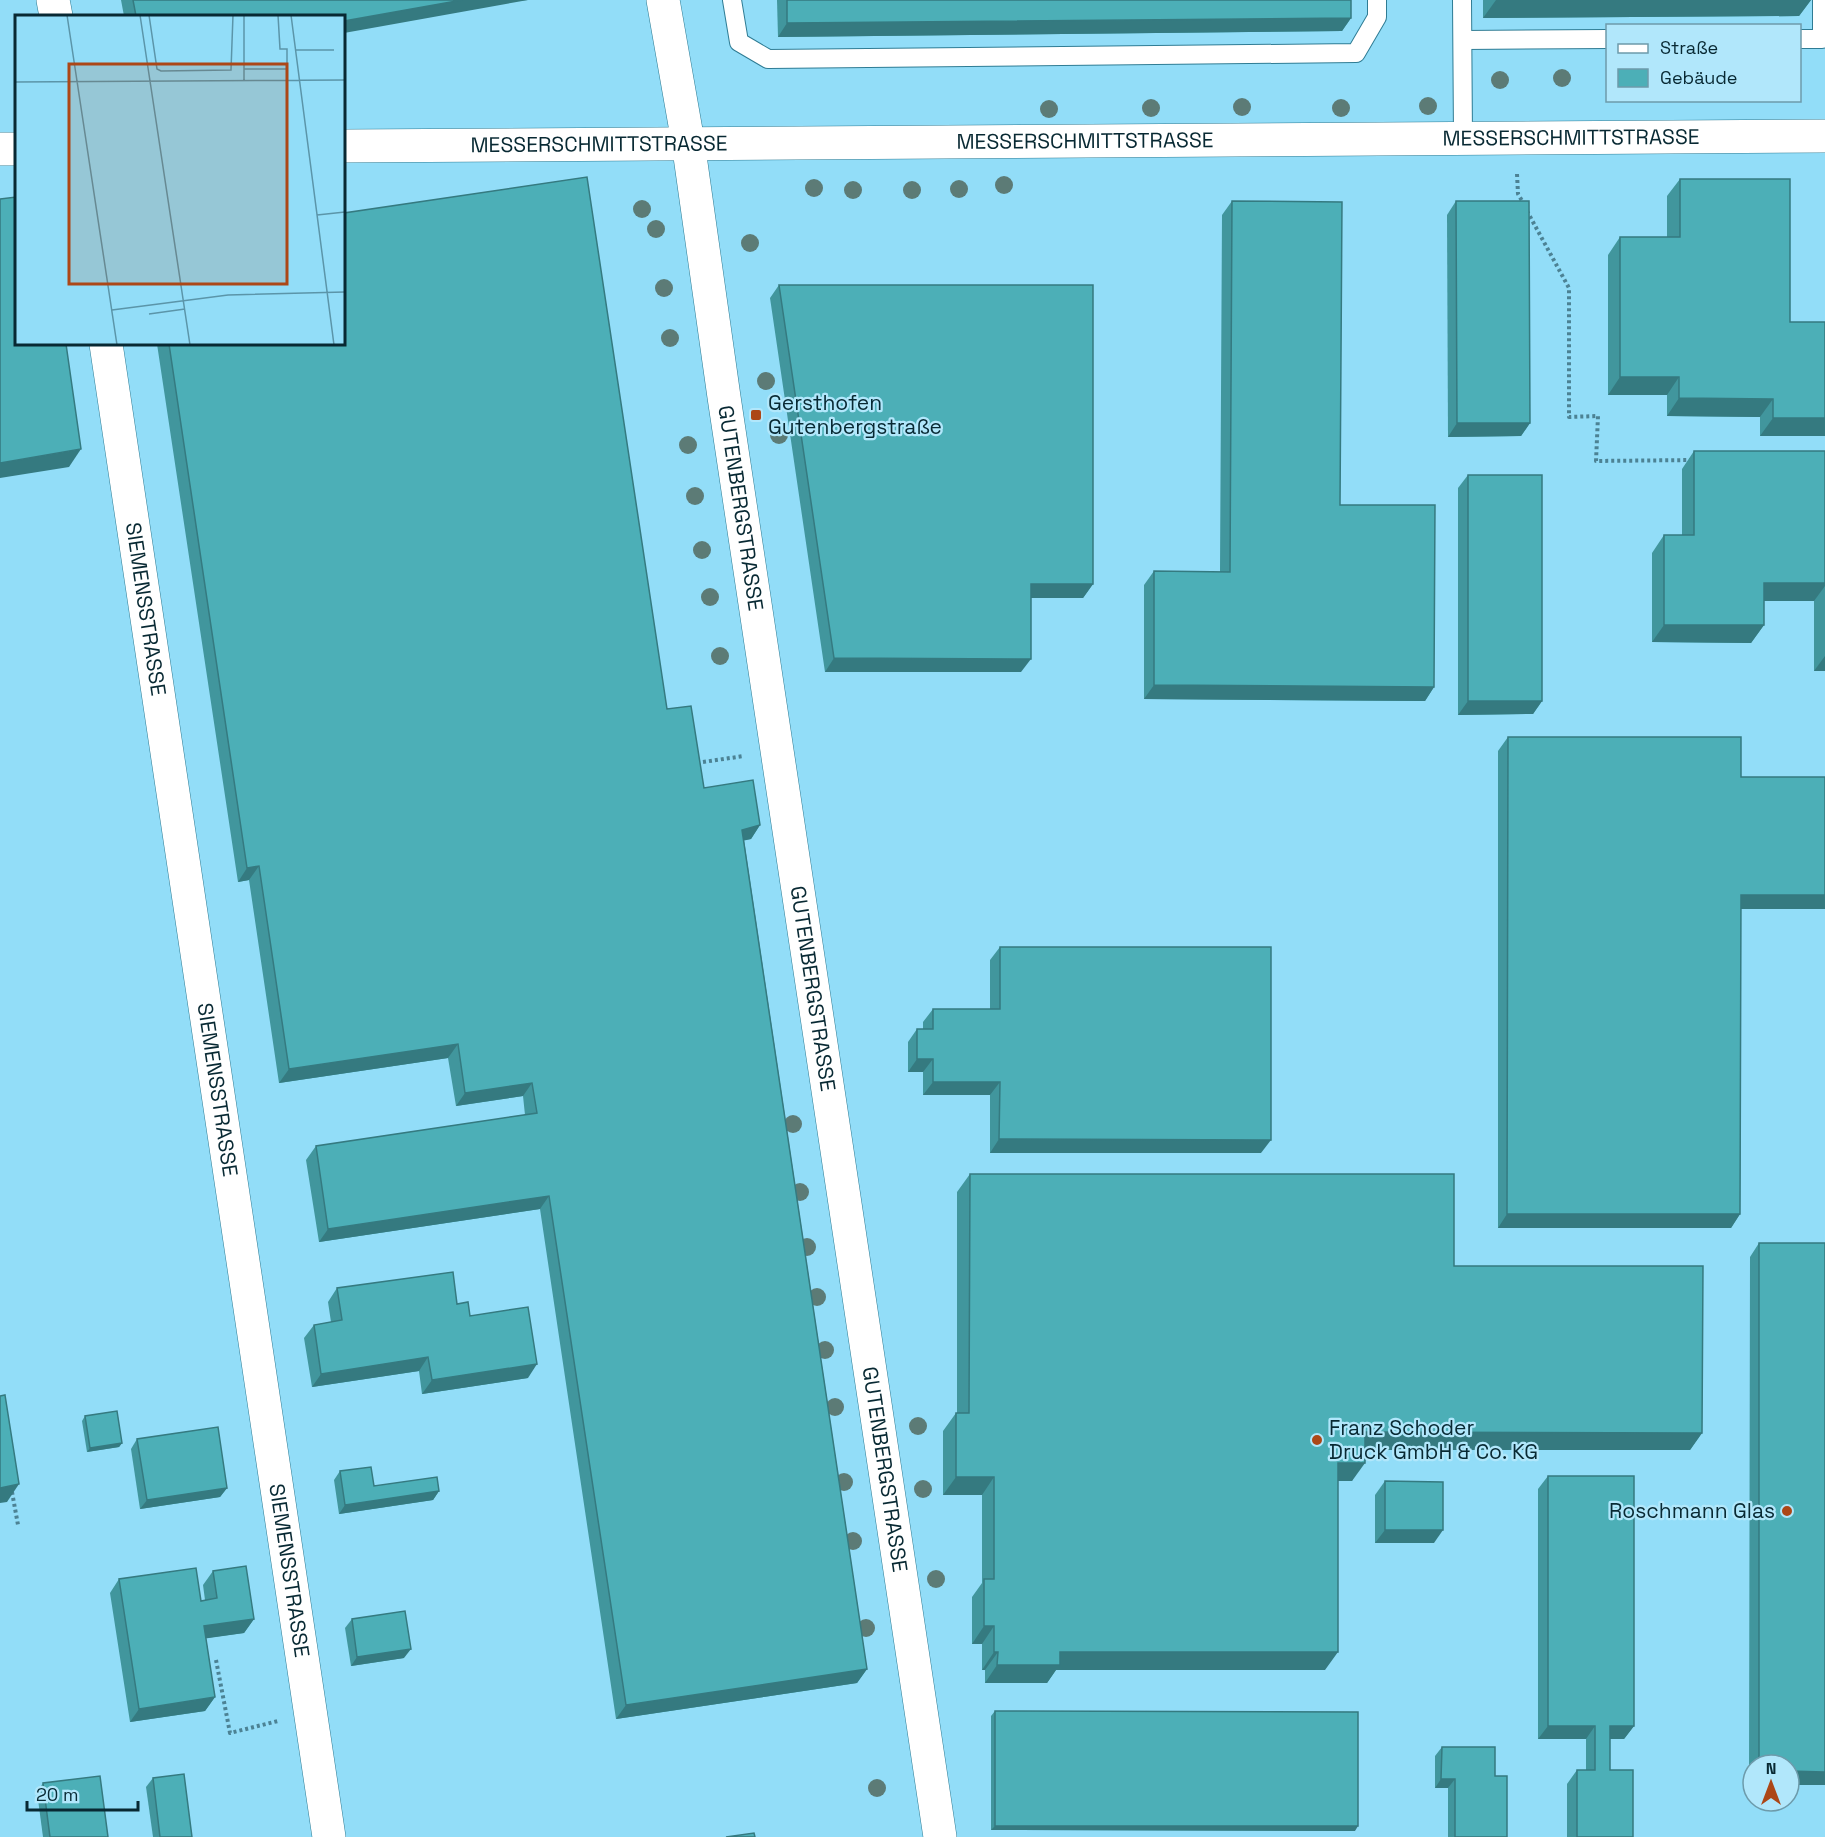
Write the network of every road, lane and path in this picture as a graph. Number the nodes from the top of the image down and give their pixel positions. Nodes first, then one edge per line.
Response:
1 (53, 0) edge
2 (663, 0) edge
3 (732, 0) edge
4 (1377, 0) edge
5 (1462, 0) edge
6 (1821, 0) edge
7 (56, 15) edge
8 (1606, 39) edge
9 (1801, 39) edge
10 (1462, 40) junction
11 (1825, 136) edge
12 (1463, 137) junction
13 (1516, 137) junction
14 (688, 142) junction
15 (345, 146) edge
16 (106, 345) edge
17 (1699, 459) edge
18 (10, 1481) edge
19 (18, 1525) dead end
20 (216, 1660) dead end
21 (310, 1712) junction
22 (329, 1837) edge
23 (940, 1837) edge

1 - 7 street
2 - 14 street, GUTENBERGSTRASSE
3 - 4 lane
5 - 10 lane
6 - 9 lane
8 - 10 lane
10 - 12 lane
11 - 13 street, MESSERSCHMITTSTRASSE
12 - 13 street, MESSERSCHMITTSTRASSE
12 - 14 street, MESSERSCHMITTSTRASSE
13 - 17 path
14 - 15 street, MESSERSCHMITTSTRASSE
14 - 23 street, GUTENBERGSTRASSE
16 - 21 street, SIEMENSSTRASSE
18 - 19 path
20 - 21 path
21 - 22 street, SIEMENSSTRASSE

